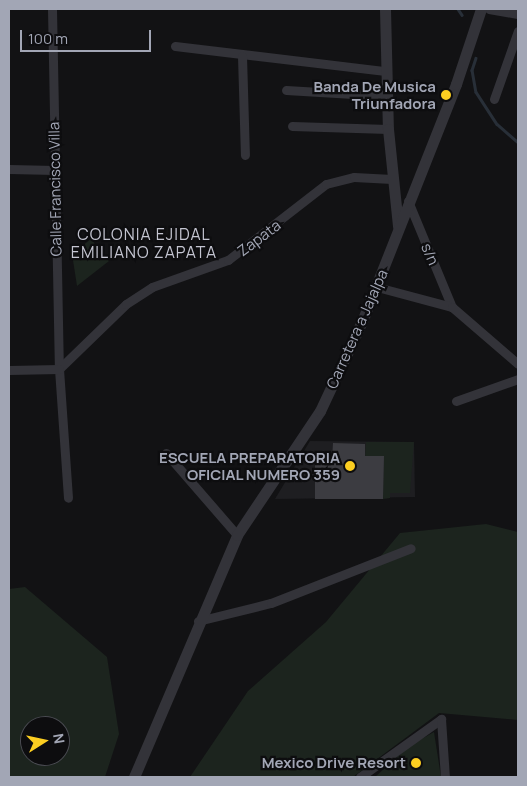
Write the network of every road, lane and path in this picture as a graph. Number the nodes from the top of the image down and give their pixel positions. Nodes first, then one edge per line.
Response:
1 (52, 9) edge
2 (385, 9) edge
3 (481, 9) edge
4 (489, 9) edge
5 (518, 14) edge
6 (518, 31) edge
7 (175, 46) dead end
8 (242, 56) junction
9 (386, 71) junction
10 (286, 90) dead end
11 (387, 96) junction
12 (494, 99) dead end
13 (292, 126) dead end
14 (388, 129) junction
15 (244, 156) dead end
16 (9, 169) edge
17 (55, 170) junction
18 (392, 179) junction
19 (408, 201) junction
20 (398, 230) junction
21 (377, 287) junction
22 (452, 307) junction
23 (518, 364) edge
24 (59, 368) junction
25 (9, 370) edge
26 (518, 379) edge
27 (456, 401) dead end
28 (166, 453) dead end
29 (68, 498) dead end
30 (237, 535) junction
31 (411, 548) dead end
32 (199, 619) junction
33 (134, 777) edge
34 (360, 777) edge
35 (445, 777) edge

1 - 17 street, Calle Francisco Villa
2 - 9 street, Carretera a Jajalpa
3 - 19 street
4 - 5 street
6 - 12 street
7 - 8 street
8 - 9 street
8 - 15 street
9 - 11 street, Carretera a Jajalpa
10 - 11 street
11 - 14 street, Carretera a Jajalpa
13 - 14 street
14 - 18 street, Carretera a Jajalpa
16 - 17 street
17 - 24 street, Calle Francisco Villa
18 - 20 street, Carretera a Jajalpa
18 - 24 street, Zapata
19 - 20 street
19 - 22 street, s/n
20 - 21 street, Carretera a Jajalpa
21 - 22 street
21 - 30 street, Carretera a Jajalpa
22 - 23 street
24 - 25 street
24 - 29 street, Calle Francisco Villa
26 - 27 street
28 - 30 street
30 - 32 street, Carretera a Jajalpa
31 - 32 street
32 - 33 street, Carretera a Jajalpa
34 - 35 street

